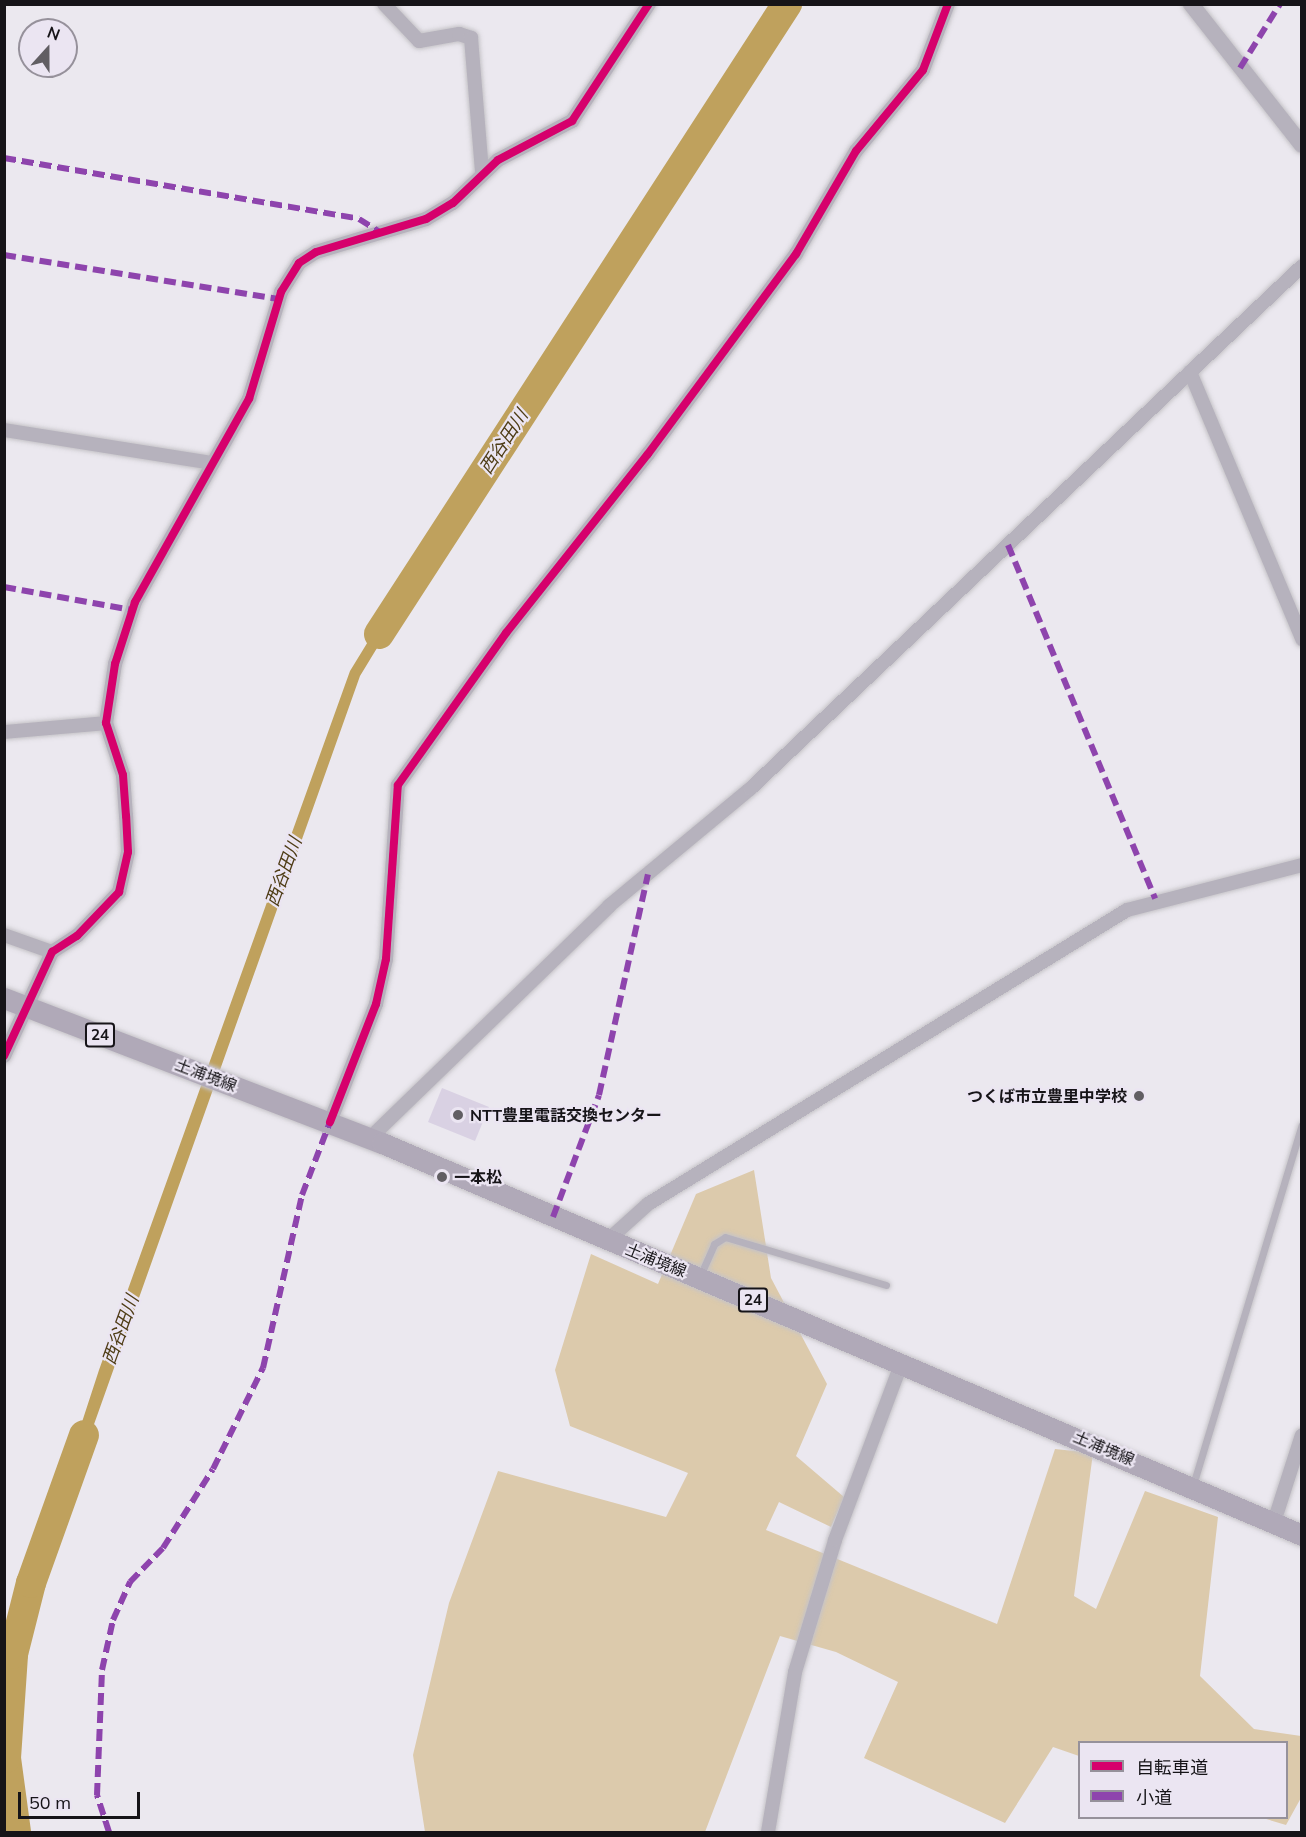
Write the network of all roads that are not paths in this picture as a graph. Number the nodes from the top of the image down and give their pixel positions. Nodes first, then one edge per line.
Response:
1 (384, 4) edge
2 (648, 4) edge
3 (948, 4) edge
4 (1191, 4) edge
5 (1302, 145) edge
6 (482, 172) junction
7 (1302, 266) edge
8 (1191, 372) junction
9 (4, 430) edge
10 (212, 463) junction
11 (1302, 639) edge
12 (106, 723) junction
13 (4, 732) edge
14 (1302, 865) edge
15 (4, 935) edge
16 (52, 952) junction
17 (4, 998) edge
18 (27, 1007) junction
19 (4, 1056) edge
20 (330, 1122) junction
21 (1302, 1125) edge
22 (370, 1138) junction
23 (608, 1240) junction
24 (699, 1278) junction
25 (886, 1285) dead end
26 (902, 1362) junction
27 (1302, 1435) edge
28 (1193, 1485) junction
29 (1274, 1522) junction
30 (1302, 1535) edge
31 (768, 1833) edge

1 - 6 street
2 - 6 street
3 - 20 street
4 - 5 street
6 - 10 street
7 - 8 street
8 - 11 street
8 - 22 street
9 - 10 street
10 - 12 street
12 - 13 street
12 - 16 street
14 - 23 street
15 - 16 street
16 - 18 street
17 - 18 main road, 土浦境線 / 24
18 - 19 street
18 - 20 main road, 土浦境線 / 24
20 - 22 main road, 土浦境線 / 24
21 - 28 lane
22 - 23 main road, 土浦境線 / 24
23 - 24 main road, 土浦境線 / 24
24 - 25 lane
24 - 26 main road, 土浦境線 / 24
26 - 28 main road, 土浦境線 / 24
26 - 31 street
27 - 29 street
28 - 29 main road, 土浦境線 / 24
29 - 30 main road, 土浦境線 / 24

